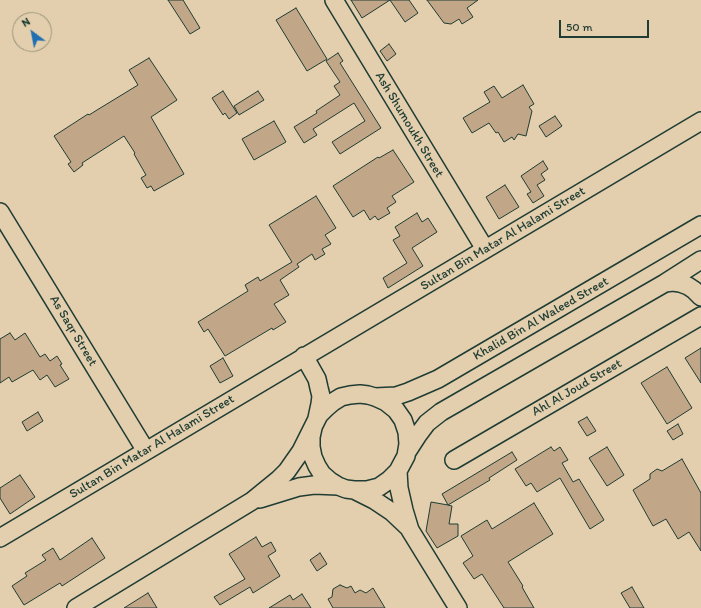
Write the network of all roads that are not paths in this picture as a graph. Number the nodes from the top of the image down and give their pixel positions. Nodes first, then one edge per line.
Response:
1 (334, 0) edge
2 (701, 121) edge
3 (0, 212) edge
4 (701, 225) edge
5 (485, 249) junction
6 (701, 260) edge
7 (701, 264) edge
8 (665, 283) junction
9 (700, 296) edge
10 (701, 316) edge
11 (304, 356) junction
12 (317, 379) junction
13 (368, 395) junction
14 (314, 425) junction
15 (146, 451) junction
16 (406, 456) junction
17 (454, 460) dead end
18 (398, 471) junction
19 (338, 486) junction
20 (354, 490) junction
21 (252, 501) junction
22 (410, 530) junction
23 (0, 538) edge
24 (76, 608) edge
25 (458, 608) edge

1 - 5 street, Ash Shumoukh Street
2 - 5 street, Sultan Bin Matar Al Halami Street
3 - 15 street, As Saqr Street
4 - 13 street, Khalid Bin Al Waleed Street
5 - 11 street, Sultan Bin Matar Al Halami Street
6 - 8 street
7 - 9 street
8 - 9 street
8 - 16 street
10 - 17 street, Ahl Al Joud Street
11 - 12 street
11 - 15 street, Sultan Bin Matar Al Halami Street
12 - 13 street
12 - 14 street
13 - 14 street
13 - 16 street
14 - 19 street
14 - 21 street
15 - 23 street, Sultan Bin Matar Al Halami Street
16 - 18 street
18 - 20 street
18 - 22 street
19 - 20 street
19 - 21 street
20 - 22 street
21 - 24 street
22 - 25 street

